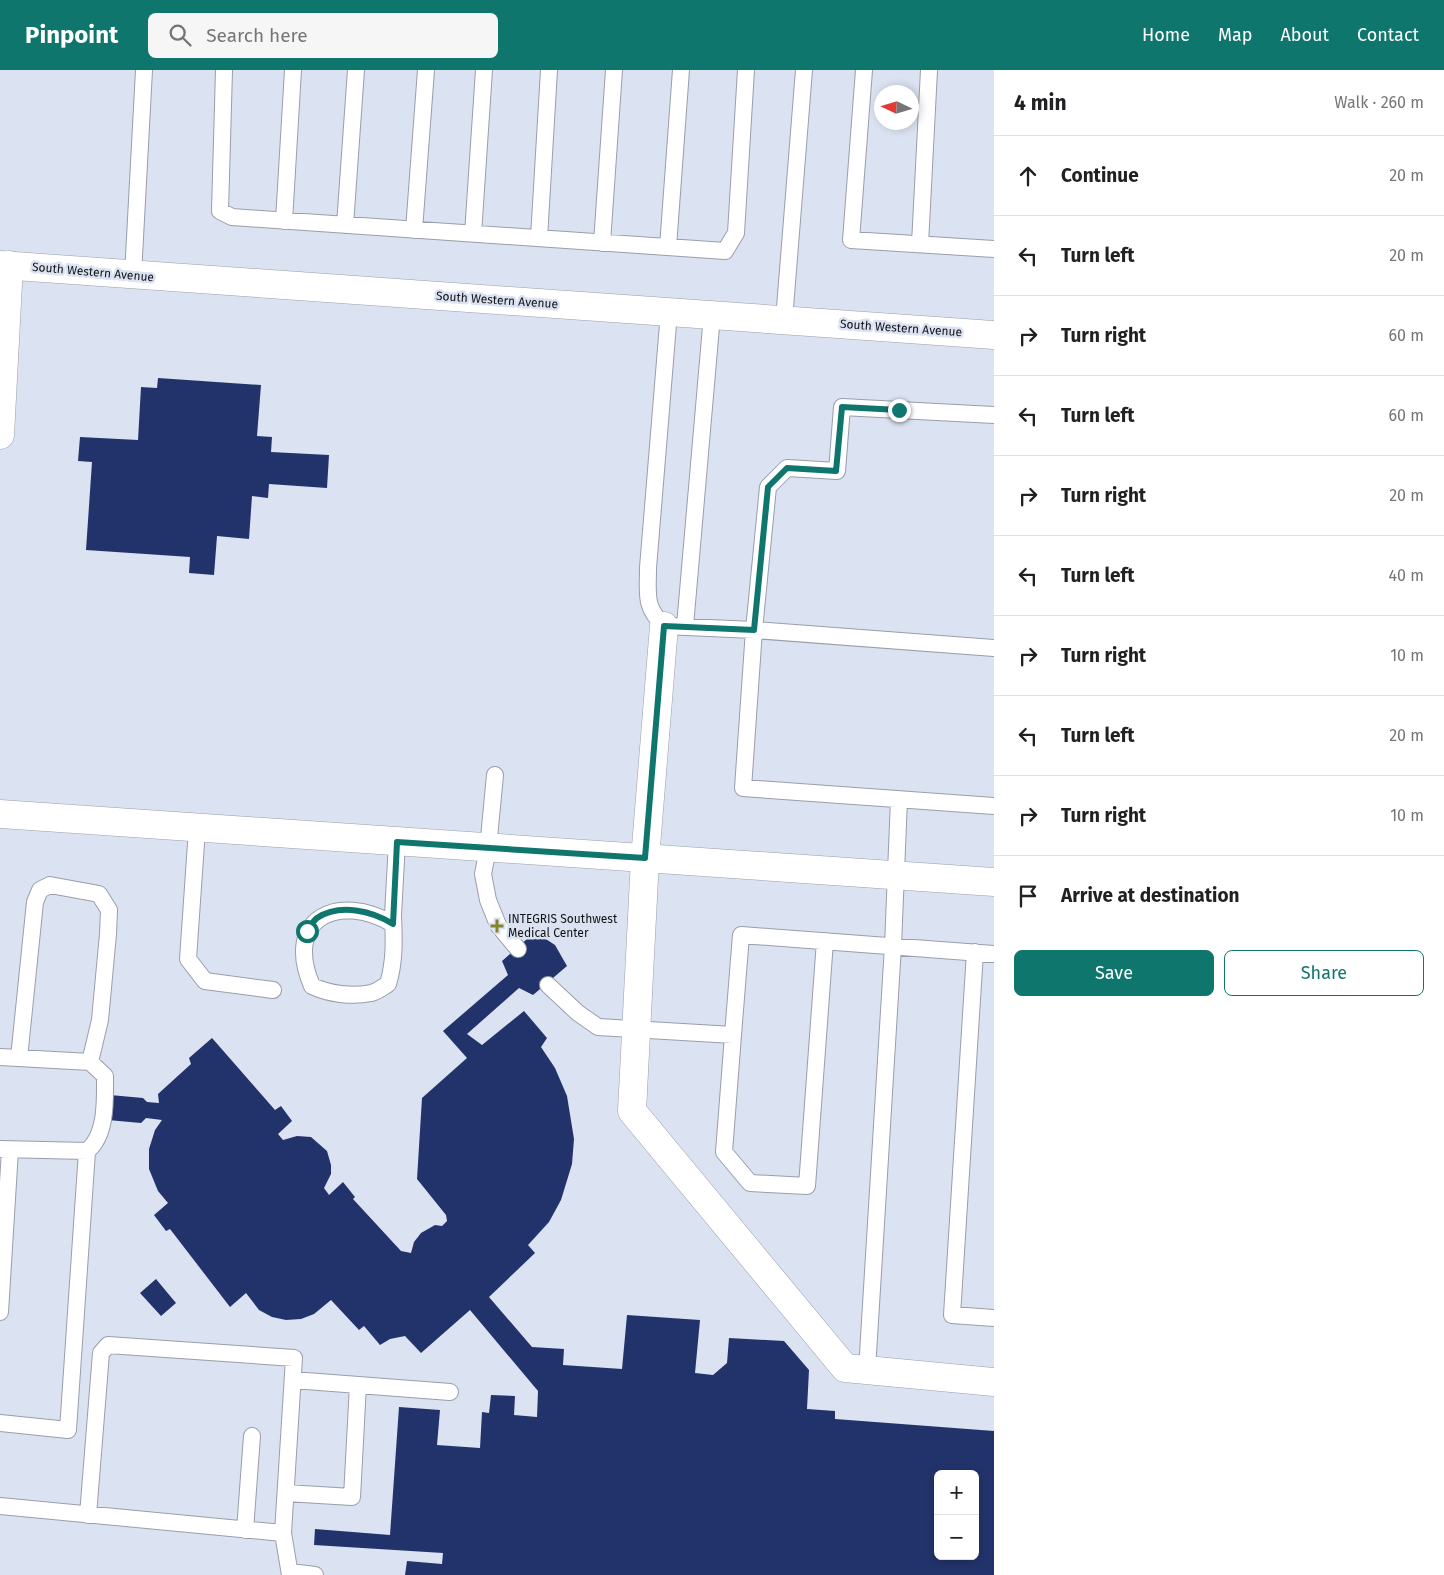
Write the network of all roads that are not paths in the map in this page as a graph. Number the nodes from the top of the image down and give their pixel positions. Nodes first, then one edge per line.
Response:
1 (144, 70) edge
2 (224, 70) edge
3 (293, 70) edge
4 (356, 70) edge
5 (426, 70) edge
6 (484, 70) edge
7 (549, 70) edge
8 (614, 70) edge
9 (681, 70) edge
10 (746, 70) edge
11 (804, 70) edge
12 (864, 70) edge
13 (929, 70) edge
14 (284, 221) junction
15 (345, 225) junction
16 (414, 230) junction
17 (474, 234) junction
18 (539, 238) junction
19 (602, 243) junction
20 (920, 244) junction
21 (668, 247) junction
22 (994, 249) edge
23 (5, 265) edge
24 (133, 276) junction
25 (669, 312) junction
26 (712, 315) junction
27 (784, 320) junction
28 (994, 335) edge
29 (994, 415) edge
30 (0, 435) edge
31 (674, 626) junction
32 (754, 630) junction
33 (994, 648) edge
34 (495, 775) dead end
35 (899, 799) junction
36 (994, 806) edge
37 (0, 814) edge
38 (197, 829) junction
39 (397, 842) junction
40 (488, 848) junction
41 (645, 858) junction
42 (897, 875) junction
43 (994, 882) edge
44 (393, 924) junction
45 (825, 941) junction
46 (893, 946) junction
47 (518, 949) dead end
48 (975, 952) junction
49 (994, 954) edge
50 (548, 984) dead end
51 (273, 990) dead end
52 (636, 1028) junction
53 (733, 1035) junction
54 (0, 1057) edge
55 (19, 1058) junction
56 (90, 1062) junction
57 (5, 1149) edge
58 (87, 1151) junction
59 (0, 1312) edge
60 (994, 1318) edge
61 (867, 1370) junction
62 (293, 1380) junction
63 (994, 1382) edge
64 (358, 1385) junction
65 (450, 1392) dead end
66 (0, 1423) edge
67 (252, 1436) dead end
68 (286, 1493) junction
69 (0, 1506) edge
70 (88, 1515) junction
71 (246, 1530) junction
72 (283, 1533) junction
73 (290, 1573) edge
74 (315, 1575) edge

1 - 24 lane
2 - 14 lane
3 - 14 lane
4 - 15 lane
5 - 16 lane
6 - 17 lane
7 - 18 lane
8 - 19 lane
9 - 21 lane
10 - 21 lane
11 - 27 lane
12 - 20 lane
13 - 20 lane
14 - 15 lane
15 - 16 lane
16 - 17 lane
17 - 18 lane
18 - 19 lane
19 - 21 lane
20 - 22 lane
23 - 24 street, South Western Avenue
23 - 30 street
24 - 25 street, South Western Avenue
25 - 26 street, South Western Avenue
25 - 31 lane
26 - 27 street, South Western Avenue
26 - 31 lane
27 - 28 street, South Western Avenue
29 - 32 lane
31 - 32 lane
31 - 41 street
32 - 33 lane
32 - 35 lane
34 - 40 lane
35 - 36 lane
35 - 42 lane
37 - 38 street
38 - 39 street
38 - 51 lane
39 - 40 street
39 - 44 lane
40 - 41 street
40 - 47 lane
41 - 42 street
41 - 52 street
42 - 43 street
42 - 46 lane
44 - 44 lane
45 - 46 lane
45 - 53 lane
45 - 53 lane
46 - 48 lane
46 - 61 lane
48 - 49 lane
48 - 60 lane
50 - 52 lane
52 - 53 lane
52 - 61 street
54 - 55 lane
55 - 56 lane
55 - 56 lane
56 - 58 lane
57 - 58 lane
57 - 59 lane
58 - 66 lane
61 - 63 street
62 - 64 lane
62 - 68 lane
62 - 70 lane
64 - 65 lane
64 - 68 lane
67 - 71 lane
68 - 72 lane
69 - 70 lane
70 - 71 lane
71 - 72 lane
72 - 73 lane
73 - 74 lane

